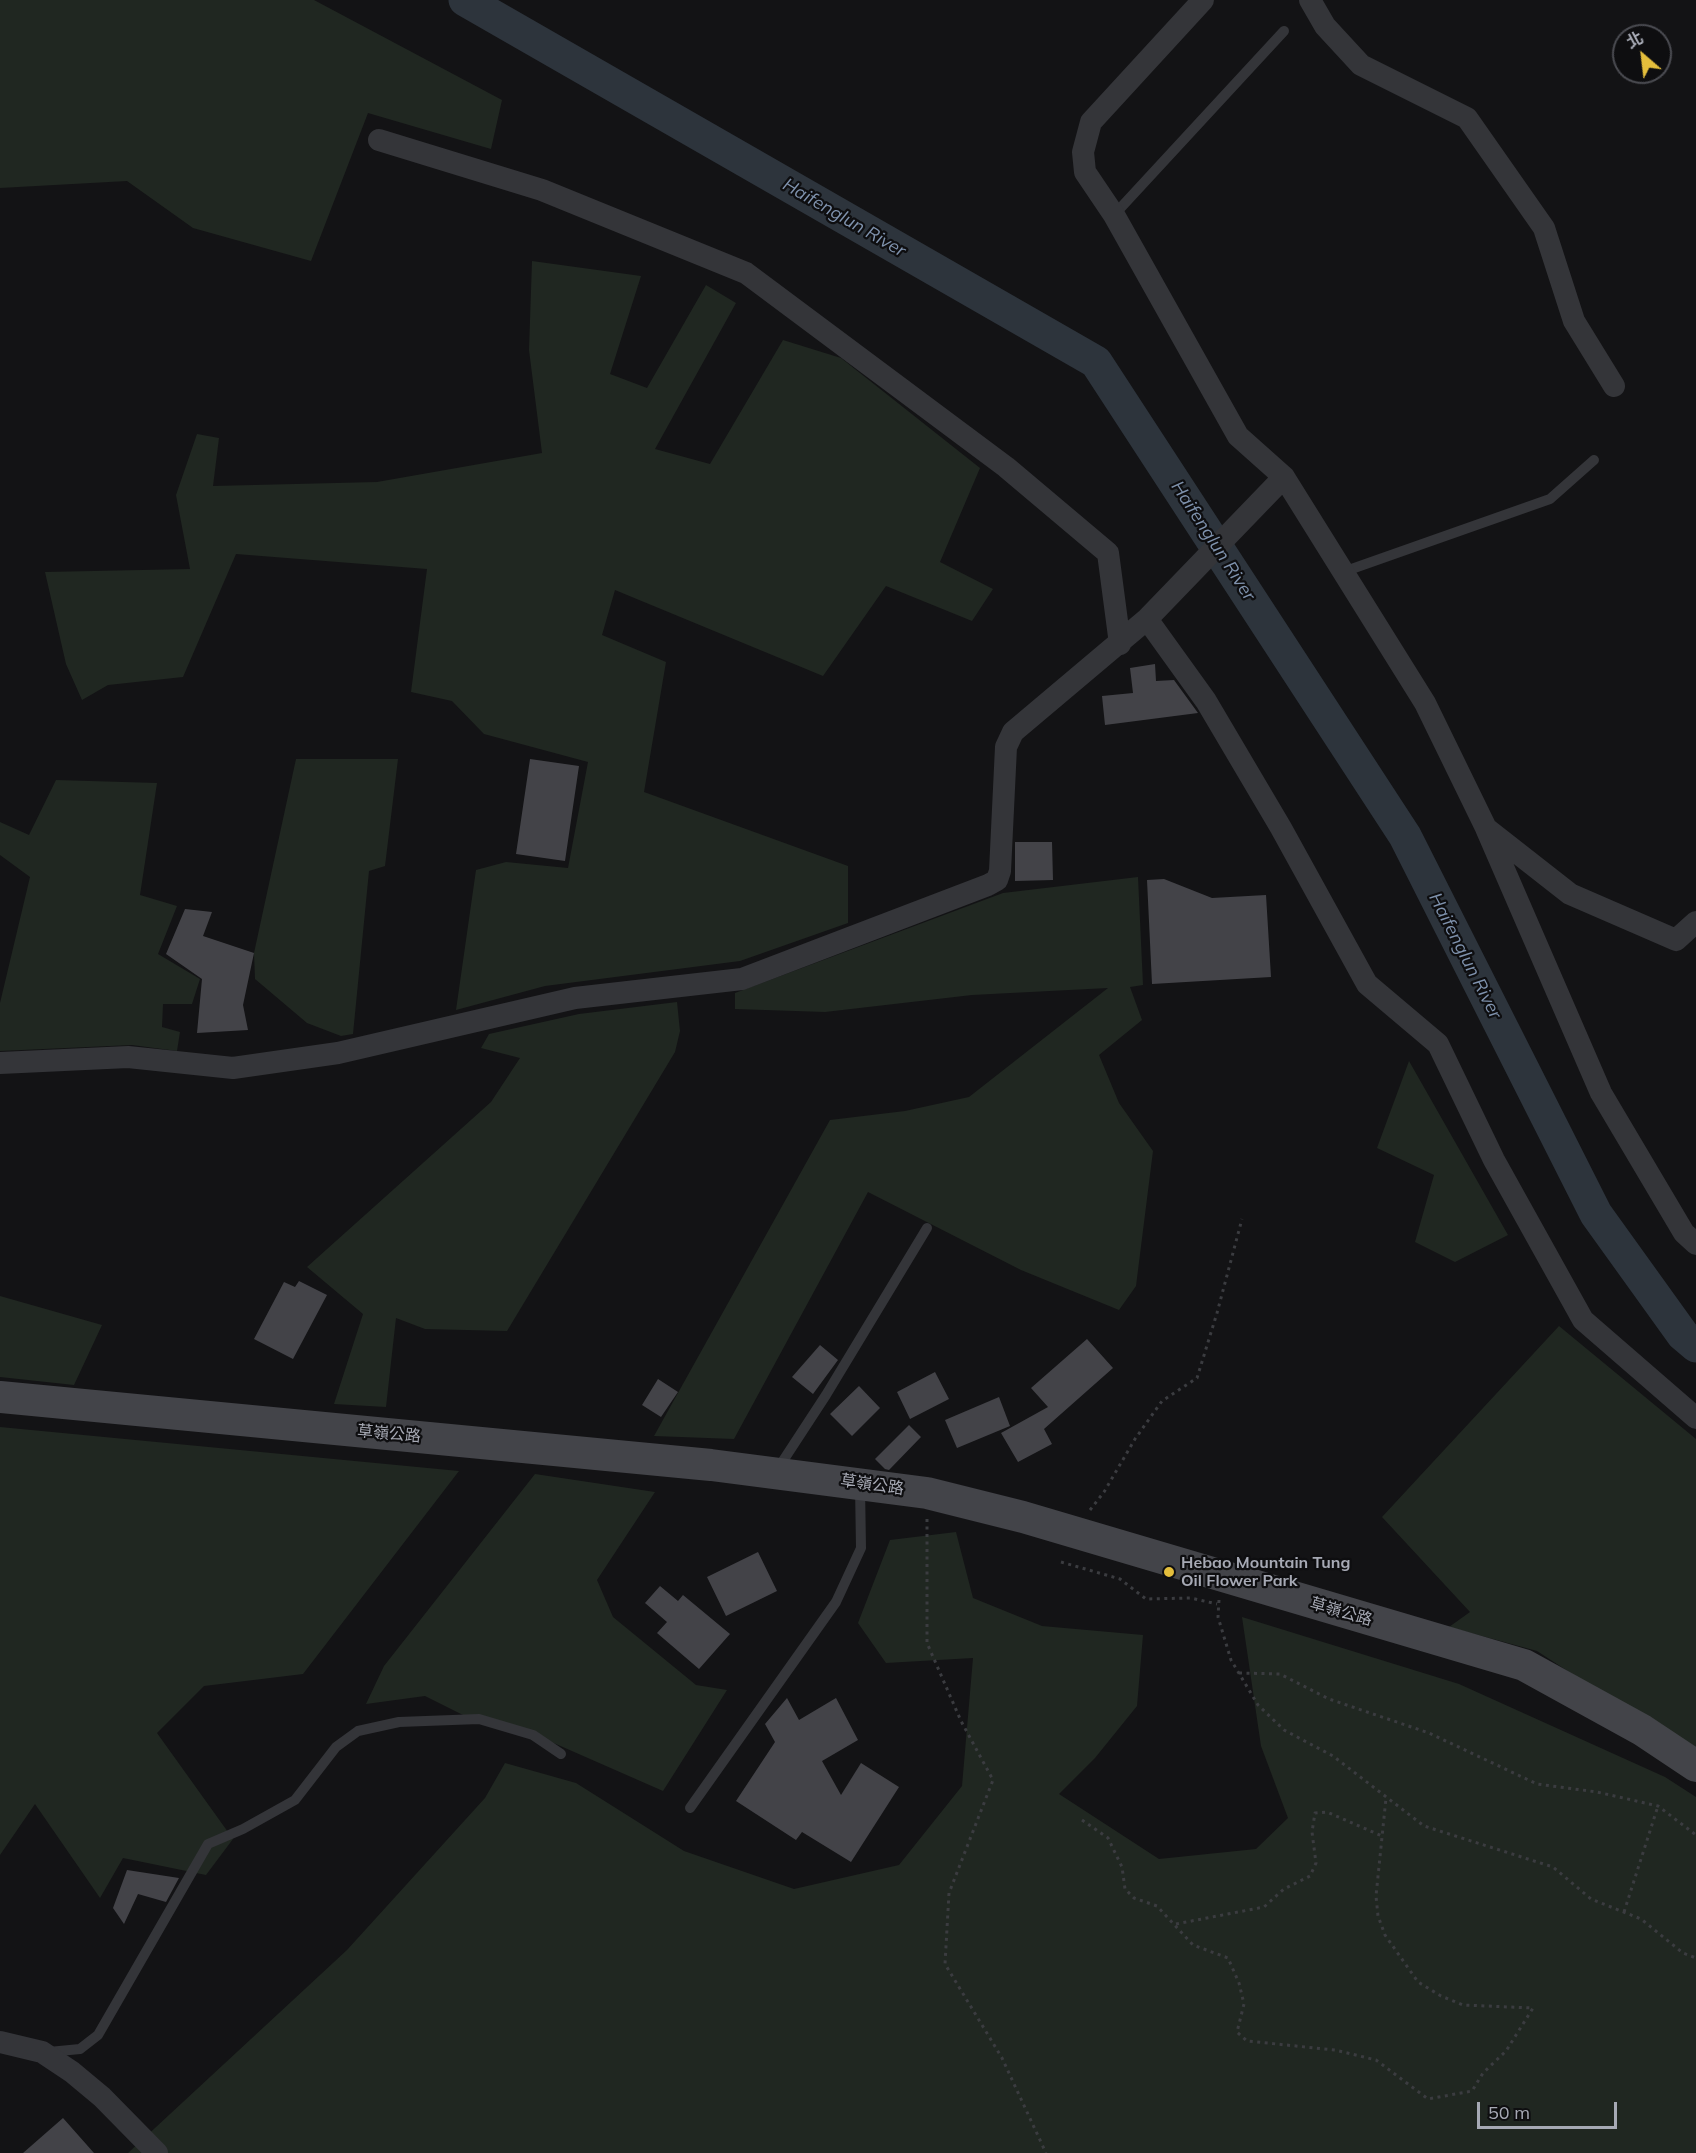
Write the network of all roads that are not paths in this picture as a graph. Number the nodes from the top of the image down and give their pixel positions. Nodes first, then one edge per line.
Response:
1 (1203, 0) edge
2 (1310, 0) edge
3 (1284, 31) dead end
4 (379, 140) dead end
5 (1114, 215) junction
6 (1614, 386) dead end
7 (1594, 460) dead end
8 (1284, 477) junction
9 (1343, 572) junction
10 (1147, 619) junction
11 (1120, 644) junction
12 (1485, 828) junction
13 (1696, 922) edge
14 (0, 1064) edge
15 (927, 1228) dead end
16 (1696, 1244) edge
17 (0, 1397) edge
18 (1696, 1418) edge
19 (775, 1473) junction
20 (860, 1483) junction
21 (561, 1754) dead end
22 (1696, 1766) edge
23 (690, 1808) dead end
24 (0, 2042) edge
25 (42, 2052) junction
26 (157, 2153) edge

1 - 5 street
2 - 6 street
3 - 5 lane
4 - 11 street
5 - 8 street
7 - 9 lane
8 - 9 street
8 - 10 street
9 - 12 street
10 - 11 street
10 - 18 street
11 - 14 street
12 - 13 street
12 - 16 street
15 - 19 lane
17 - 19 main road, 草嶺公路
19 - 20 main road, 草嶺公路
20 - 22 main road, 草嶺公路
20 - 23 lane
21 - 25 lane
24 - 25 street
25 - 26 street

